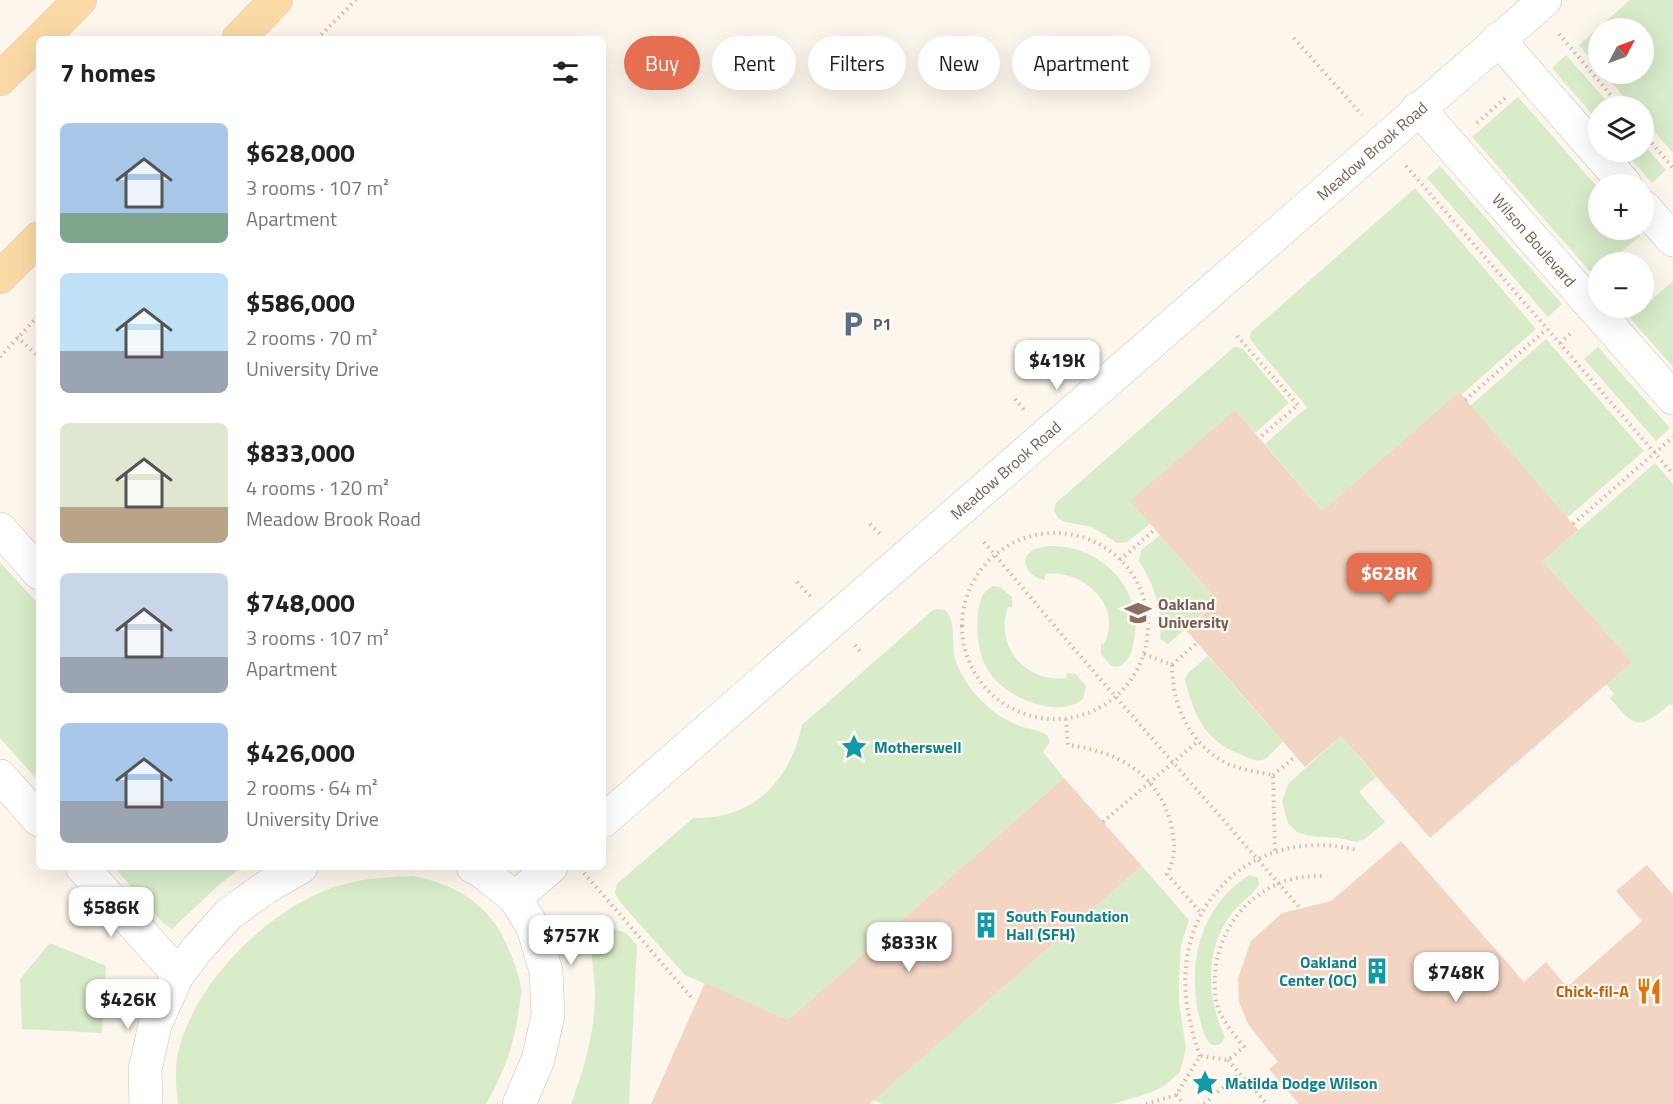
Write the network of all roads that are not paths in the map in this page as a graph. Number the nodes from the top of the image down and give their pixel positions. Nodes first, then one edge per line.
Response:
1 (80, 0) edge
2 (276, 0) edge
3 (1545, 0) edge
4 (44, 36) edge
5 (241, 36) edge
6 (1498, 39) junction
7 (36, 44) edge
8 (0, 79) edge
9 (1419, 108) junction
10 (1616, 174) edge
11 (1654, 218) edge
12 (1673, 240) edge
13 (36, 241) edge
14 (0, 277) edge
15 (1673, 398) edge
16 (0, 529) edge
17 (36, 570) edge
18 (0, 776) edge
19 (36, 817) edge
20 (606, 818) edge
21 (85, 870) edge
22 (294, 870) edge
23 (480, 870) edge
24 (564, 870) edge
25 (515, 898) junction
26 (178, 974) junction
27 (146, 1104) edge
28 (519, 1104) edge

1 - 4 main road
2 - 5 main road
3 - 6 street, Meadow Brook Road
6 - 9 street, Meadow Brook Road
6 - 10 street
7 - 8 main road
9 - 15 street, Wilson Boulevard
9 - 20 street, Meadow Brook Road
11 - 12 street
13 - 14 main road
16 - 17 street
18 - 19 street
21 - 26 street
22 - 26 street
23 - 25 street
24 - 25 street
25 - 28 street
26 - 27 street

